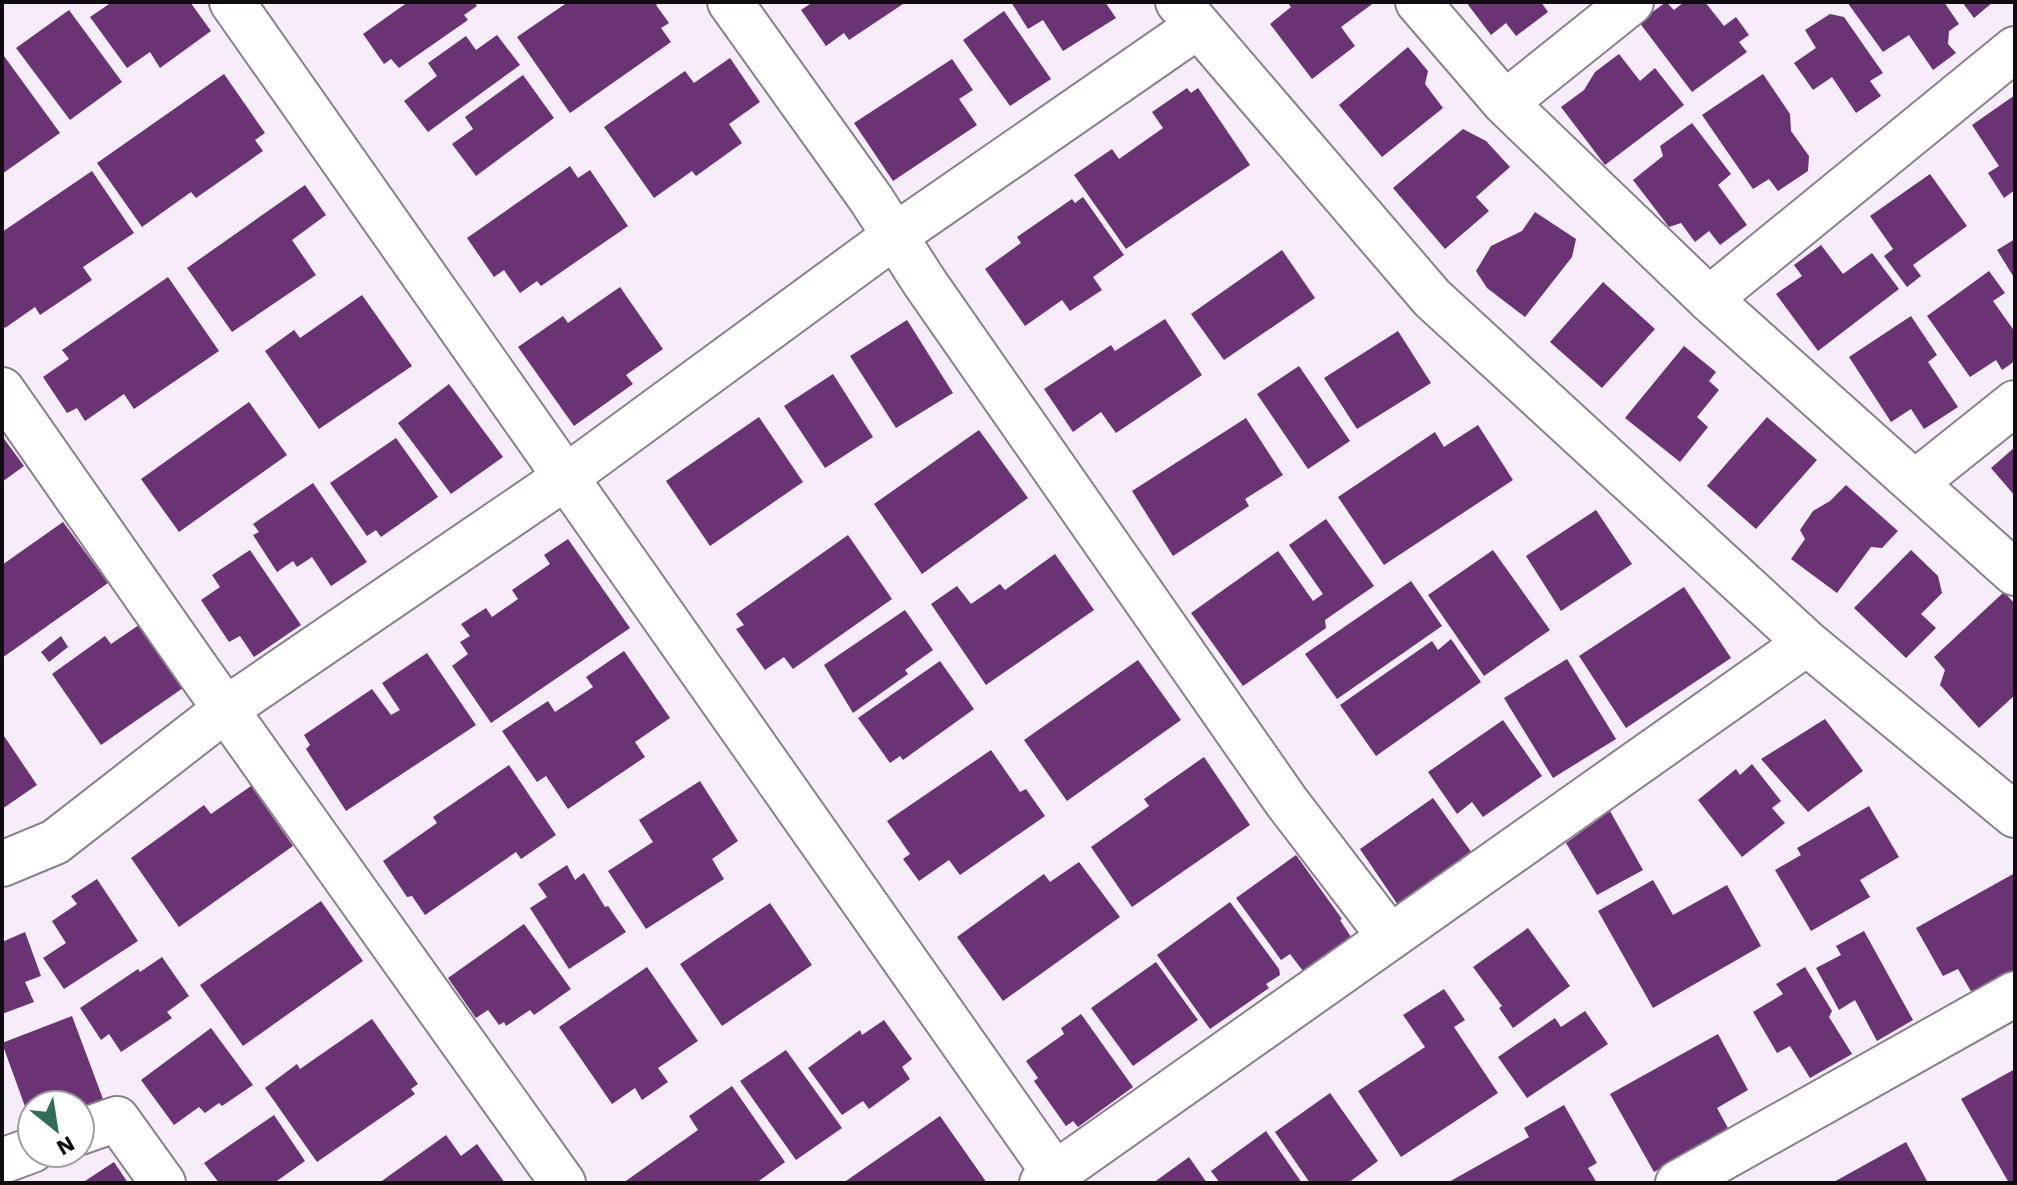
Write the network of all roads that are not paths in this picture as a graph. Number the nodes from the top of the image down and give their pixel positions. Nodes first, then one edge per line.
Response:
1 (232, 2) edge
2 (730, 2) edge
3 (1418, 2) edge
4 (1631, 2) edge
5 (1188, 14) edge
6 (2015, 49) edge
7 (1505, 103) junction
8 (896, 235) junction
9 (1709, 299) junction
10 (2, 390) edge
11 (2015, 403) edge
12 (566, 477) junction
13 (1916, 482) junction
14 (2015, 573) edge
15 (1807, 643) junction
16 (226, 709) junction
17 (2015, 815) edge
18 (2, 864) edge
19 (1390, 937) junction
20 (2015, 994) edge
21 (96, 1126) edge
22 (1048, 1178) edge
23 (163, 1183) edge
24 (563, 1183) edge
25 (1678, 1183) edge

1 - 12 street
2 - 8 street
3 - 7 street
4 - 7 street
5 - 8 street
5 - 15 street
6 - 9 street
7 - 9 street
8 - 12 street
8 - 19 street
9 - 13 street
10 - 16 street
11 - 13 street
12 - 16 street
12 - 22 street
13 - 14 street
15 - 17 street
15 - 19 street
16 - 18 street
16 - 24 street
19 - 22 street
20 - 25 street
21 - 23 street

